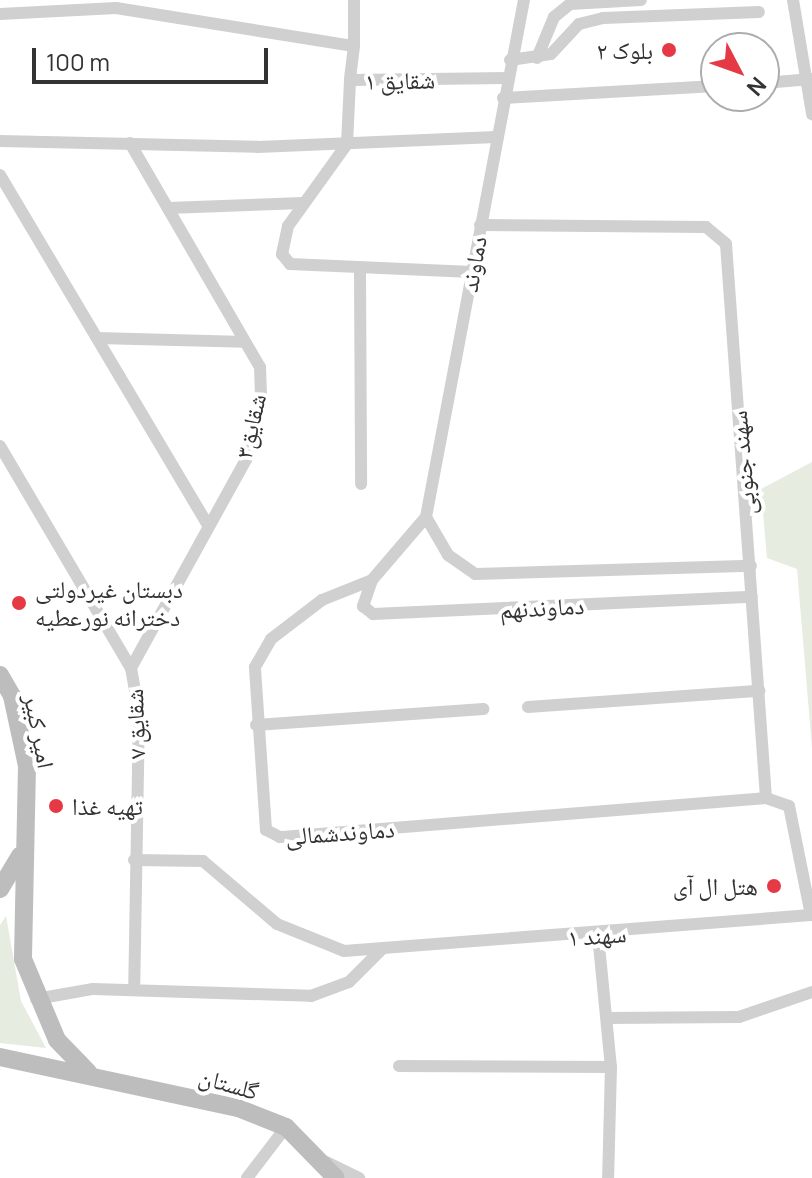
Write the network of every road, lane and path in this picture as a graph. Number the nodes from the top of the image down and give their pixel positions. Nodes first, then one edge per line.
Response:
1 (354, 0) edge
2 (641, 0) edge
3 (793, 0) edge
4 (519, 4) edge
5 (759, 12) dead end
6 (0, 14) edge
7 (354, 46) junction
8 (537, 58) junction
9 (510, 60) junction
10 (507, 78) junction
11 (350, 80) junction
12 (809, 80) edge
13 (780, 82) edge
14 (700, 87) edge
15 (503, 98) junction
16 (812, 114) edge
17 (347, 126) dead end
18 (496, 137) junction
19 (0, 141) edge
20 (130, 143) junction
21 (347, 144) junction
22 (0, 175) edge
23 (303, 203) junction
24 (168, 208) junction
25 (480, 225) junction
26 (360, 272) junction
27 (472, 272) junction
28 (97, 338) junction
29 (245, 342) junction
30 (0, 446) edge
31 (361, 484) dead end
32 (426, 517) junction
33 (207, 524) junction
34 (751, 566) junction
35 (372, 580) junction
36 (752, 597) junction
37 (131, 668) junction
38 (0, 675) edge
39 (759, 691) junction
40 (528, 707) dead end
41 (483, 709) dead end
42 (256, 725) junction
43 (766, 798) junction
44 (20, 856) junction
45 (134, 860) junction
46 (0, 889) edge
47 (811, 915) edge
48 (598, 935) junction
49 (382, 949) junction
50 (134, 990) junction
51 (812, 992) edge
52 (36, 999) junction
53 (608, 1018) junction
54 (0, 1057) edge
55 (399, 1066) dead end
56 (611, 1067) junction
57 (88, 1072) junction
58 (286, 1127) junction
59 (334, 1173) edge
60 (247, 1178) edge
61 (359, 1178) edge
62 (608, 1178) edge

1 - 7 street
2 - 8 street
3 - 12 street
4 - 9 street, دماوند
5 - 8 street
6 - 7 street, شقایق ۱
7 - 11 street, شقایق ۱
8 - 9 street
9 - 10 street, دماوند
10 - 11 street, شقایق ۱
10 - 15 street, دماوند
11 - 21 street
12 - 13 street
12 - 16 street
14 - 15 street
15 - 18 street, دماوند
17 - 21 street
18 - 21 street
18 - 25 street, دماوند
19 - 20 street
20 - 21 street
20 - 24 street, شقایق۳
21 - 23 street
22 - 28 street
23 - 24 street
23 - 26 street
24 - 29 street, شقایق۳
25 - 27 street, دماوند
25 - 34 street, سهند جنوبی
26 - 27 street
26 - 31 street
27 - 32 street, دماوند
28 - 29 street
28 - 33 street
29 - 33 street, شقایق۳
30 - 37 street, شقایق ۷
32 - 34 street
32 - 35 street, دماوندشمالی
33 - 37 street, شقایق۳
34 - 36 street, سهند جنوبی
35 - 36 street, دماوندنهم
35 - 42 street, دماوندشمالی
36 - 39 street, سهند جنوبی
37 - 45 street, شقایق ۷
38 - 44 main road, امیر کبیر
39 - 40 street
39 - 43 street, سهند جنوبی
41 - 42 street
42 - 43 street, دماوندشمالی
43 - 47 street
44 - 46 main road, امیر کبیر
44 - 52 main road
45 - 49 street, سهند ۱
45 - 50 street, شقایق ۷
47 - 48 street, سهند ۱
48 - 49 street, سهند ۱
48 - 53 street
49 - 50 street
50 - 52 street
51 - 53 street
52 - 57 main road
53 - 56 street
54 - 57 main road, گلستان
55 - 56 street
56 - 62 street
57 - 58 main road, گلستان
58 - 59 main road, گلستان
58 - 60 street
59 - 61 street

